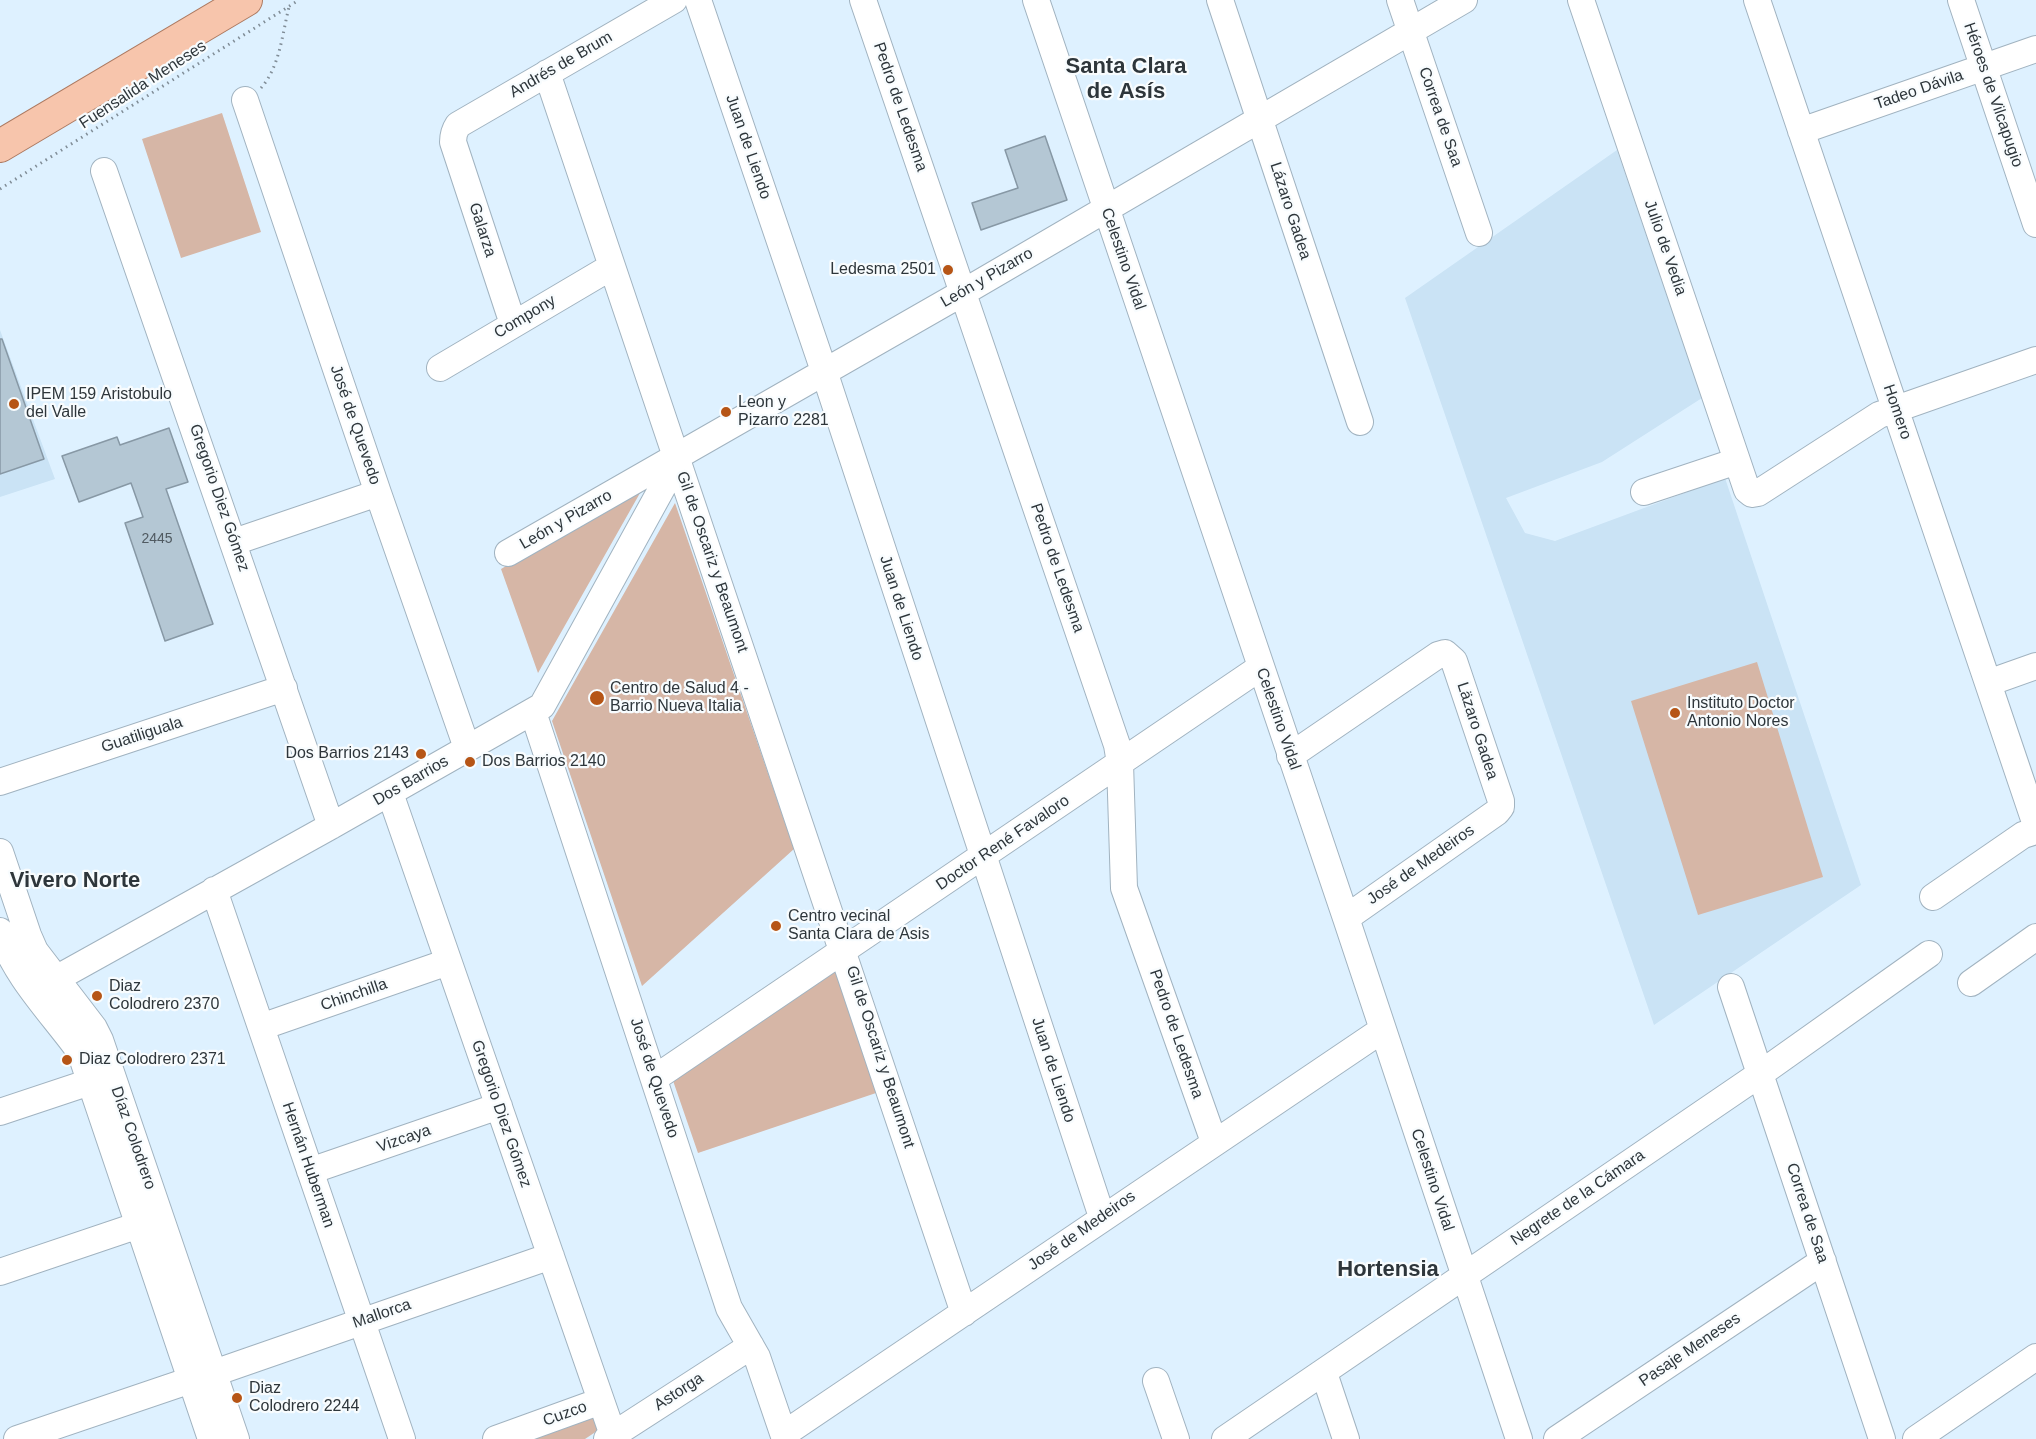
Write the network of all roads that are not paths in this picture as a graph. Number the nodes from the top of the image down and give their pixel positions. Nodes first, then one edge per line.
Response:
1 (246, 0) edge
2 (674, 0) edge
3 (698, 0) edge
4 (863, 0) edge
5 (1036, 0) edge
6 (1220, 0) edge
7 (1400, 0) edge
8 (1464, 0) edge
9 (1581, 0) edge
10 (1757, 0) edge
11 (1961, 0) edge
12 (217, 8) edge
13 (1410, 31) junction
14 (2036, 49) edge
15 (1983, 68) junction
16 (546, 73) junction
17 (245, 100) road end
18 (1260, 120) junction
19 (1801, 132) junction
20 (453, 135) joint
21 (0, 146) edge
22 (104, 171) dead end
23 (1107, 209) junction
24 (2036, 224) edge
25 (1479, 233) dead end
26 (611, 267) junction
27 (964, 292) junction
28 (513, 324) junction
29 (2036, 360) edge
30 (440, 368) dead end
31 (824, 371) junction
32 (1895, 408) junction
33 (1360, 422) dead end
34 (676, 459) junction
35 (1737, 461) junction
36 (1644, 492) dead end
37 (378, 493) junction
38 (234, 542) junction
39 (508, 554) dead end
40 (2036, 666) edge
41 (1261, 667) junction
42 (1988, 683) junction
43 (284, 688) junction
44 (533, 712) junction
45 (467, 748) junction
46 (1290, 756) junction
47 (1120, 763) junction
48 (0, 782) edge
49 (390, 793) junction
50 (1497, 812) joint
51 (2036, 825) edge
52 (331, 826) junction
53 (2036, 831) edge
54 (0, 852) edge
55 (983, 856) junction
56 (214, 890) junction
57 (1933, 897) dead end
58 (1346, 918) junction
59 (0, 931) edge
60 (2036, 937) edge
61 (844, 950) junction
62 (1929, 954) dead end
63 (448, 962) junction
64 (1971, 983) dead end
65 (45, 985) junction
66 (1731, 987) dead end
67 (261, 1027) junction
68 (1382, 1030) junction
69 (1760, 1074) junction
70 (101, 1078) junction
71 (655, 1078) junction
72 (499, 1106) junction
73 (0, 1112) edge
74 (1214, 1142) junction
75 (310, 1171) junction
76 (1102, 1217) junction
77 (139, 1225) junction
78 (551, 1256) junction
79 (1823, 1261) junction
80 (0, 1272) edge
81 (1464, 1277) junction
82 (964, 1313) junction
83 (362, 1321) junction
84 (751, 1346) junction
85 (2036, 1357) edge
86 (1324, 1373) junction
87 (202, 1376) junction
88 (1156, 1381) dead end
89 (601, 1401) junction
90 (610, 1437) edge
91 (785, 1437) edge
92 (16, 1439) edge
93 (211, 1439) edge
94 (236, 1439) edge
95 (402, 1439) edge
96 (496, 1439) edge
97 (1176, 1439) edge
98 (1225, 1439) edge
99 (1346, 1439) edge
100 (1519, 1439) edge
101 (1557, 1439) edge
102 (1882, 1439) edge
103 (1916, 1439) edge

1 - 12 main road
2 - 16 street, Andrés de Brum
3 - 31 street, Juan de Liendo
4 - 27 street, Pedro de Ledesma
5 - 23 street, Celestino Vidal
6 - 18 street, Lázaro Gadea
7 - 13 street, Correa de Saa
8 - 13 street, León y Pizarro
9 - 35 street, Julio de Vedia
10 - 19 street, Homero
11 - 15 street, Héroes de Vilcapugio
12 - 21 main road
13 - 18 street, León y Pizarro
13 - 25 street, Correa de Saa
14 - 15 street, Tadeo Dávila
15 - 19 street, Tadeo Dávila
15 - 24 street, Héroes de Vilcapugio
16 - 20 street, Andrés de Brum
16 - 26 street, Gil de Oscariz y Beaumont
17 - 37 street, José de Quevedo
18 - 23 street, León y Pizarro
18 - 33 street, Lázaro Gadea
19 - 32 street, Homero
20 - 28 street, Galarza
22 - 38 street, Gregorio Diez Gómez
23 - 27 street, León y Pizarro
23 - 41 street, Celestino Vidal
26 - 28 street, Compony
26 - 34 street, Gil de Oscariz y Beaumont
27 - 31 street, León y Pizarro
27 - 47 street, Pedro de Ledesma
28 - 30 street, Compony
29 - 32 street
31 - 34 street, León y Pizarro
31 - 55 street, Juan de Liendo
32 - 35 street, Julio de Vedia
32 - 42 street, Homero
34 - 39 street, León y Pizarro
34 - 44 street, Dos Barrios
34 - 61 street, Gil de Oscariz y Beaumont
35 - 36 street
37 - 38 street
37 - 45 street, José de Quevedo
38 - 43 street, Gregorio Diez Gómez
40 - 42 street
41 - 46 street, Celestino Vidal
41 - 47 street, Doctor René Favaloro
42 - 51 street, Homero
43 - 48 street, Guatiliguala
43 - 52 street, Gregorio Diez Gómez
44 - 45 street, Dos Barrios
44 - 71 street, José de Quevedo
45 - 49 street, Dos Barrios
46 - 50 street, Läzaro Gadea
46 - 58 street, Celestino Vidal
47 - 55 street, Doctor René Favaloro
47 - 74 street, Pedro de Ledesma
49 - 52 street, Dos Barrios
49 - 63 street, Gregorio Diez Gómez
50 - 58 street, José de Medeiros
52 - 56 street, Dos Barrios
53 - 57 street
54 - 65 street, Díaz Colodrero
55 - 61 street, Doctor René Favaloro
55 - 76 street, Juan de Liendo
56 - 65 street, Dos Barrios
56 - 67 street, Hernán Huberman
58 - 68 street, Celestino Vidal
59 - 65 street, Díaz Colodrero
60 - 64 street
61 - 71 street, Doctor René Favaloro
61 - 82 street, Gil de Oscariz y Beaumont
62 - 69 street, Negrete de la Cámara
63 - 67 street, Chinchilla
63 - 72 street, Gregorio Diez Gómez
65 - 70 street, Díaz Colodrero
66 - 69 street, Correa de Saa
67 - 75 street, Hernán Huberman
68 - 74 street, José de Medeiros
68 - 81 street, Celestino Vidal
69 - 79 street, Correa de Saa
69 - 81 street, Negrete de la Cámara
70 - 73 street
70 - 77 street, Díaz Colodrero
70 - 87 street, Díaz Colodrero
71 - 84 street, José de Quevedo
72 - 75 street, Vizcaya
72 - 78 street, Gregorio Diez Gómez
74 - 76 street, José de Medeiros
75 - 83 street, Hernán Huberman
76 - 82 street, José de Medeiros
77 - 80 street
77 - 87 street, Díaz Colodrero
78 - 83 street, Mallorca
78 - 89 street, Gregorio Diez Gómez
79 - 101 street, Pasaje Meneses
79 - 102 street, Correa de Saa
81 - 86 street, Negrete de la Cámara
81 - 100 street, Celestino Vidal
82 - 91 street, José de Medeiros
83 - 87 street, Mallorca
83 - 95 street, Hernán Huberman
84 - 90 street, Astorga
84 - 91 street, José de Quevedo
85 - 103 street
86 - 98 street, Negrete de la Cámara
86 - 99 street
87 - 92 street, Mallorca
87 - 93 street, Díaz Colodrero
87 - 94 street, Díaz Colodrero
88 - 97 street
89 - 90 street, Gregorio Diez Gómez
89 - 96 street, Cuzco

